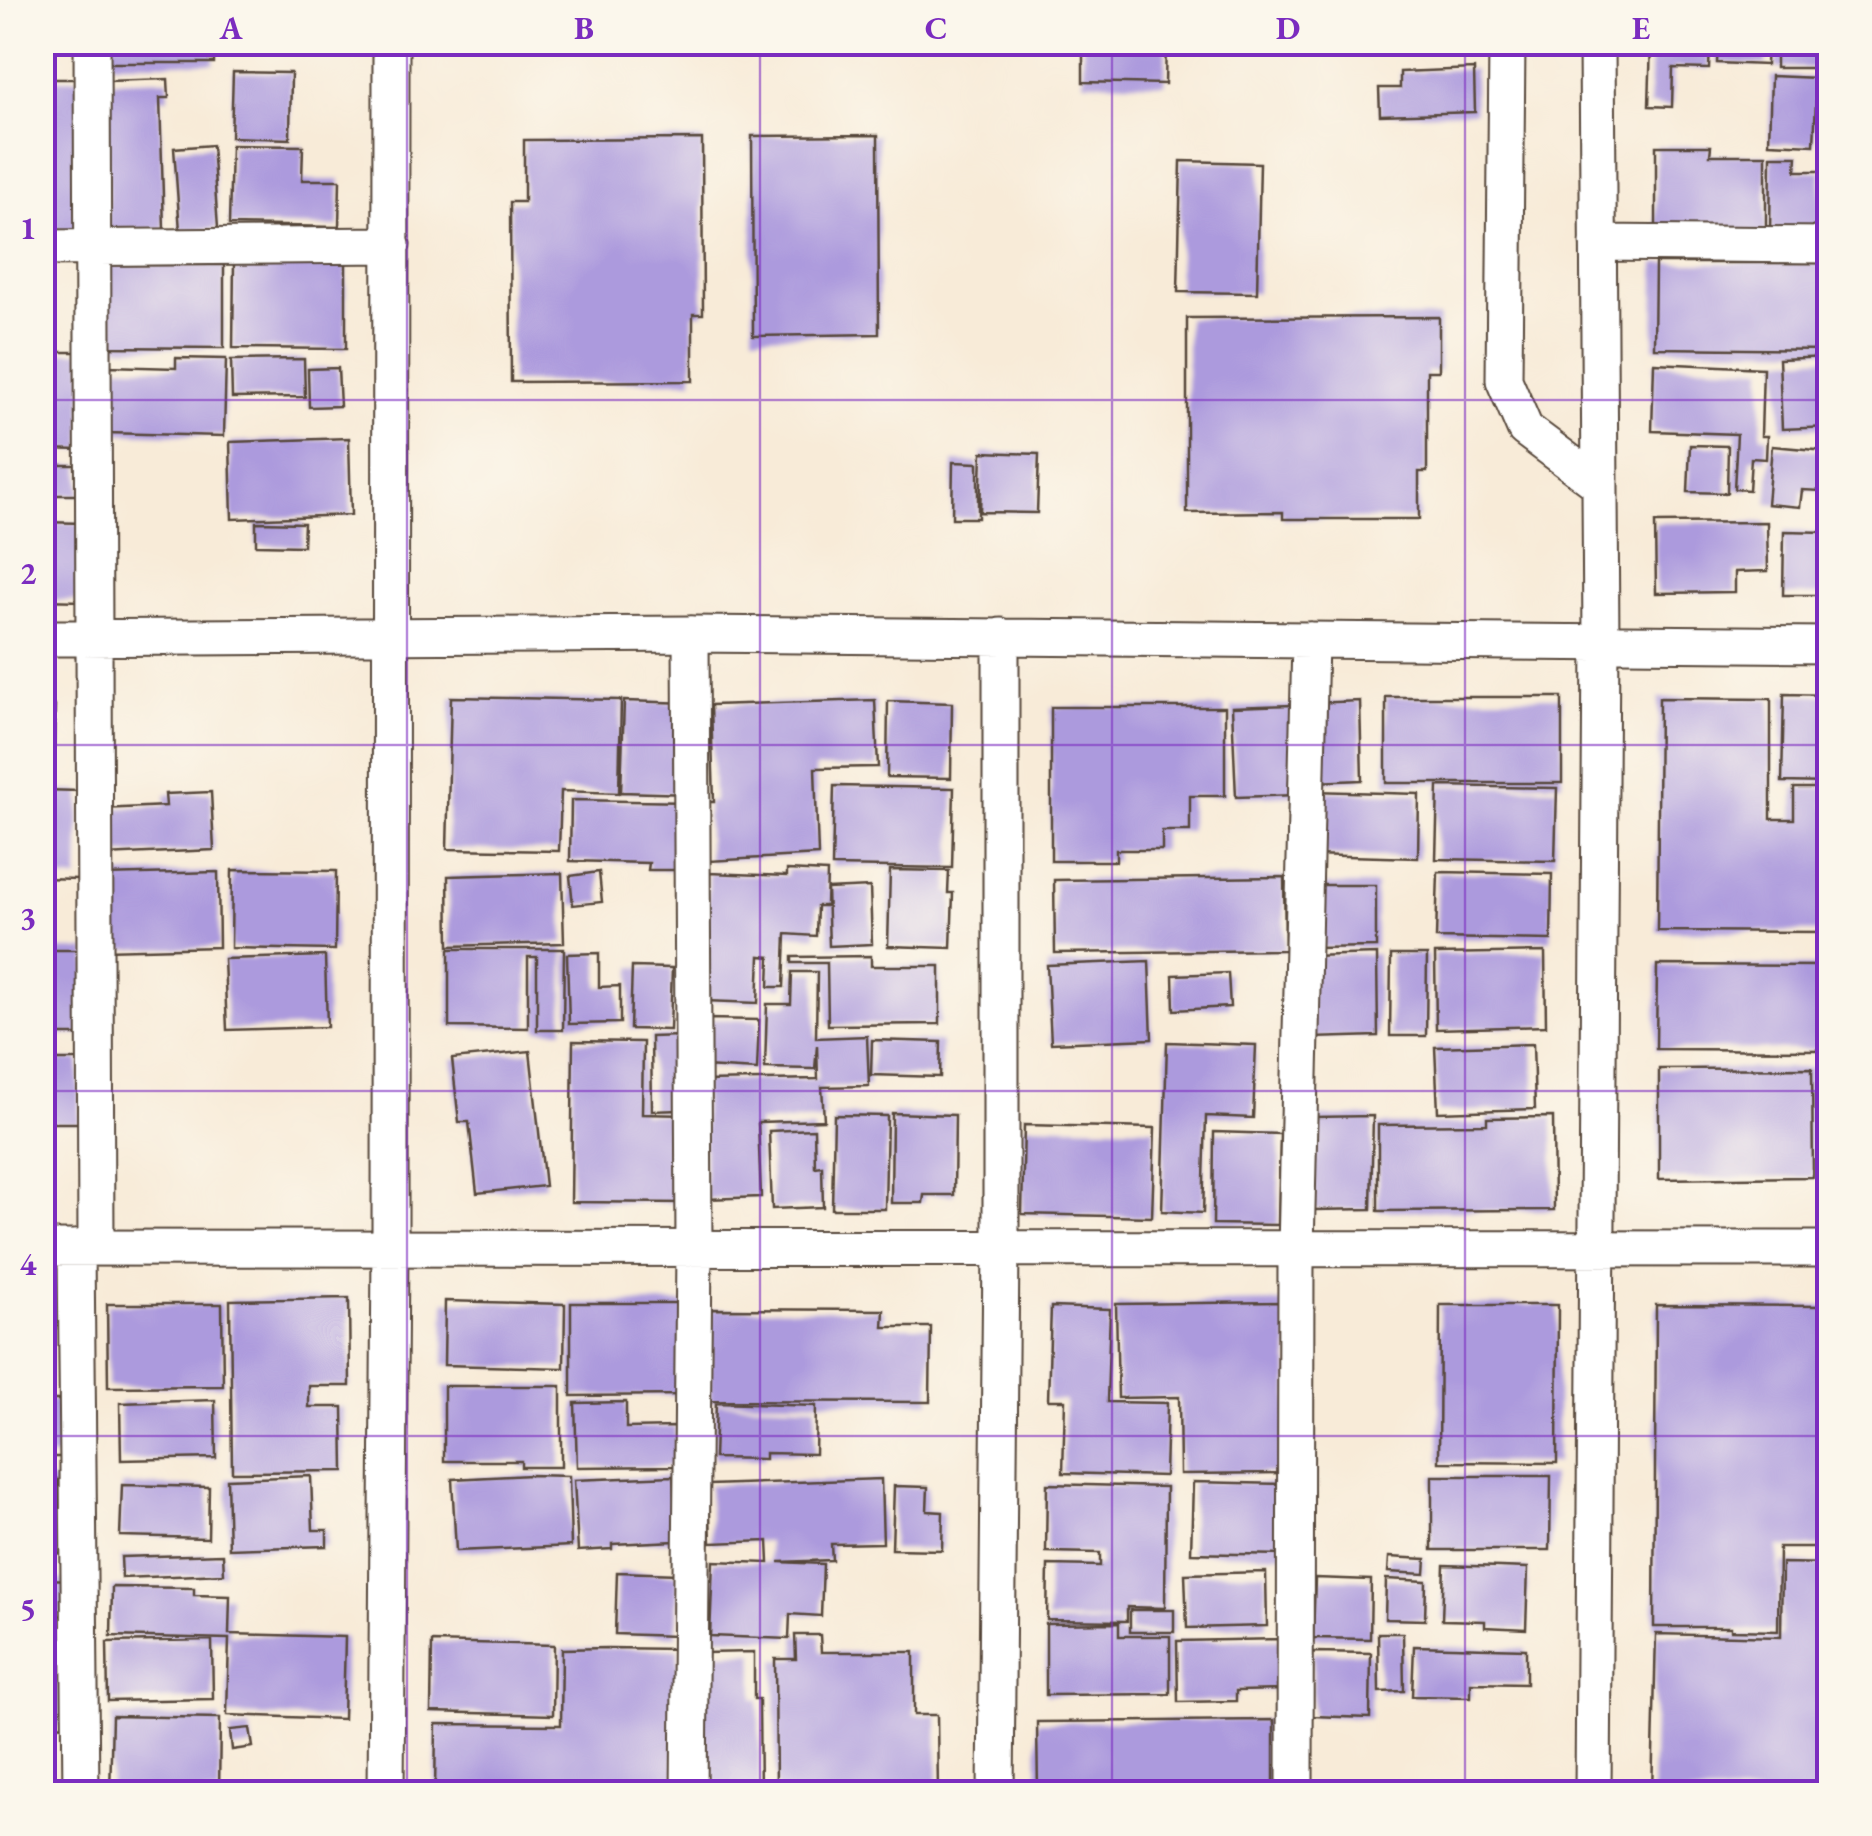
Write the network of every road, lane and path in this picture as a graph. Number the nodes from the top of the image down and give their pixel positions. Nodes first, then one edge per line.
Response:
1 (92, 42) edge
2 (392, 42) edge
3 (1507, 42) edge
4 (1597, 42) edge
5 (1598, 243) junction
6 (1830, 245) edge
7 (392, 246) junction
8 (42, 248) edge
9 (94, 248) junction
10 (1600, 485) junction
11 (691, 634) junction
12 (390, 636) junction
13 (1001, 636) junction
14 (92, 637) junction
15 (42, 638) edge
16 (1310, 640) junction
17 (1601, 641) junction
18 (1830, 645) edge
19 (72, 1248) edge
20 (390, 1248) junction
21 (694, 1248) junction
22 (1001, 1248) junction
23 (1598, 1248) junction
24 (1830, 1249) edge
25 (1296, 1250) junction
26 (81, 1794) edge
27 (386, 1794) edge
28 (690, 1794) edge
29 (996, 1794) edge
30 (1295, 1794) edge
31 (1594, 1794) edge

1 - 9 street
2 - 7 street
3 - 10 street
4 - 5 street
5 - 6 street
5 - 10 street
7 - 9 street
7 - 12 street
8 - 9 street
9 - 14 street
10 - 17 street
11 - 12 street
11 - 13 street
11 - 21 street
12 - 14 street
12 - 20 street
13 - 16 street
13 - 22 street
14 - 15 street
14 - 19 street
16 - 17 street
16 - 25 street
17 - 18 street
17 - 23 street
19 - 20 street
19 - 26 street
20 - 21 street
20 - 27 street
21 - 22 street
21 - 28 street
22 - 25 street
22 - 29 street
23 - 24 street
23 - 25 street
23 - 31 street
25 - 30 street

